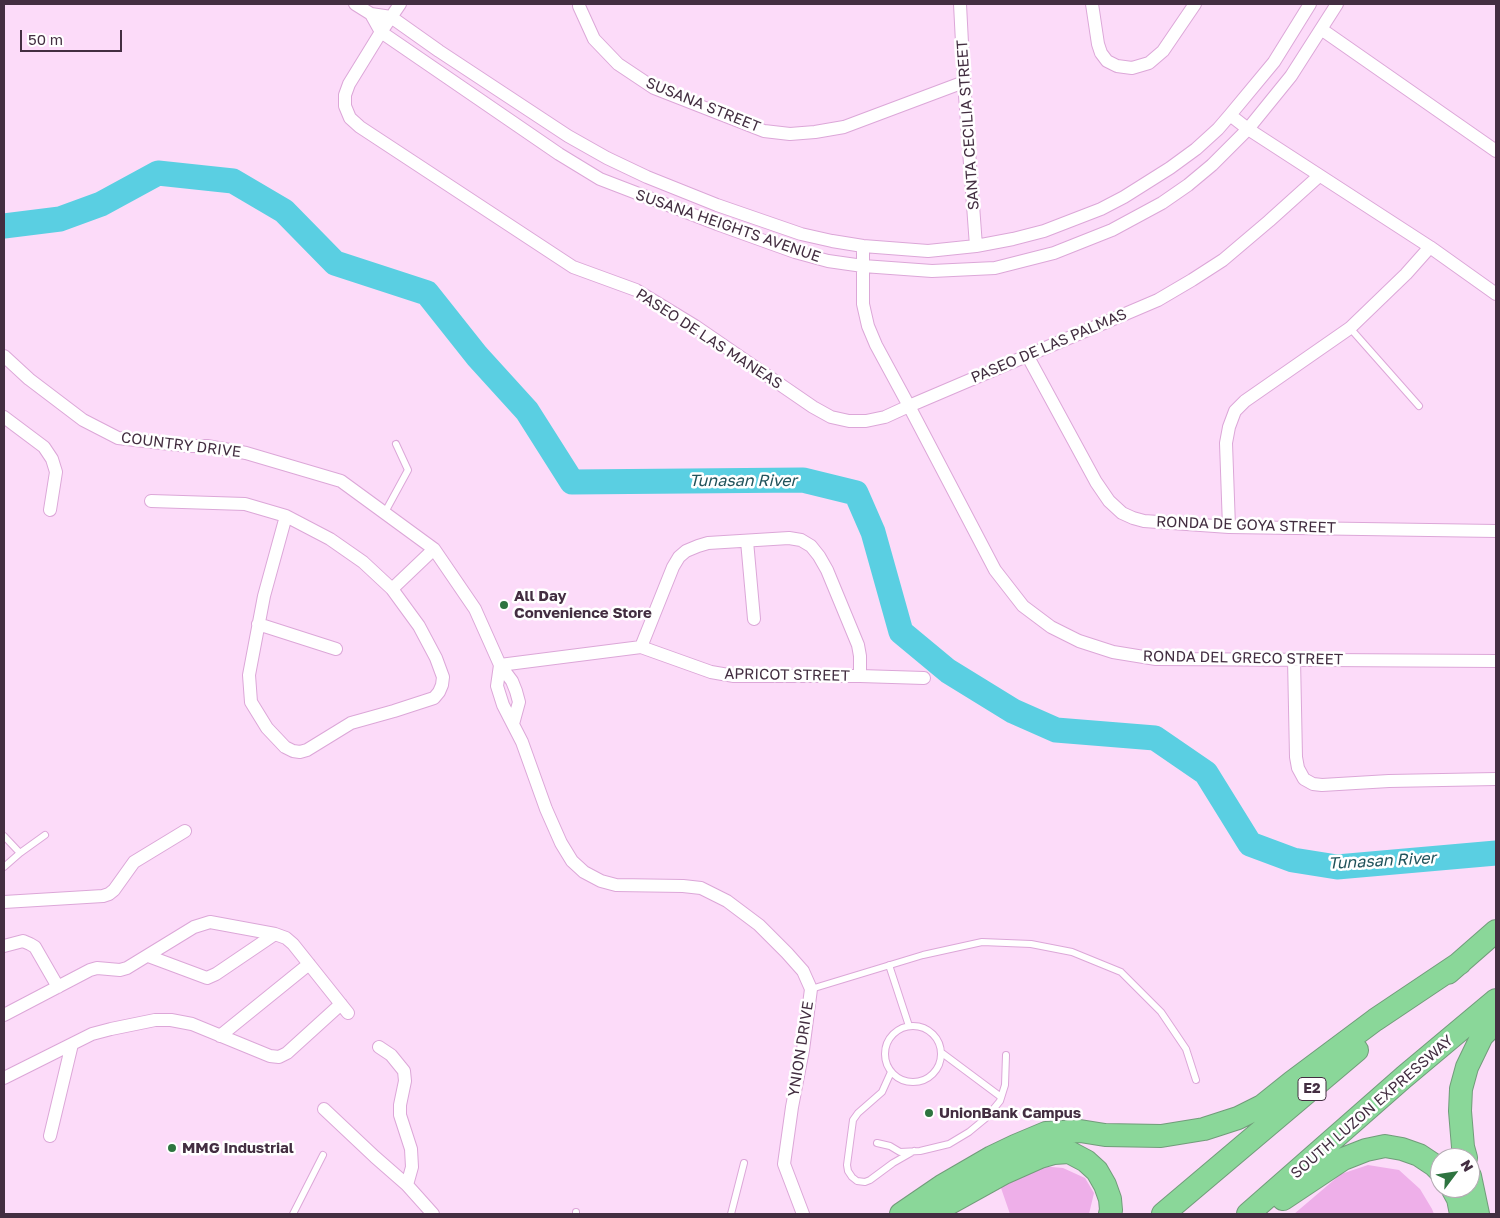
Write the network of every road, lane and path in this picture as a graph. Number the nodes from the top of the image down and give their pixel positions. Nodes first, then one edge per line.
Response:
1 (356, 4) edge
2 (400, 4) edge
3 (579, 4) edge
4 (960, 4) edge
5 (1092, 4) edge
6 (1195, 4) edge
7 (1310, 4) edge
8 (1337, 4) edge
9 (371, 14) junction
10 (391, 17) junction
11 (1321, 29) junction
12 (380, 32) junction
13 (964, 82) junction
14 (1230, 115) junction
15 (1248, 129) junction
16 (1496, 151) edge
17 (1318, 176) junction
18 (863, 246) junction
19 (976, 246) junction
20 (1430, 247) junction
21 (863, 266) junction
22 (1496, 294) edge
23 (1350, 328) junction
24 (1028, 354) junction
25 (4, 356) edge
26 (909, 406) junction
27 (1419, 406) dead end
28 (4, 417) edge
29 (396, 444) dead end
30 (151, 501) dead end
31 (50, 510) dead end
32 (384, 514) junction
33 (286, 516) junction
34 (1229, 527) junction
35 (1496, 531) edge
36 (747, 541) junction
37 (434, 550) junction
38 (392, 589) junction
39 (754, 619) dead end
40 (258, 624) junction
41 (641, 647) junction
42 (336, 649) dead end
43 (1294, 659) junction
44 (1496, 661) edge
45 (500, 665) junction
46 (860, 676) junction
47 (924, 678) dead end
48 (500, 696) joint
49 (513, 724) junction
50 (1496, 779) edge
51 (185, 831) dead end
52 (44, 835) dead end
53 (4, 836) edge
54 (20, 853) junction
55 (4, 867) edge
56 (4, 902) edge
57 (1496, 931) edge
58 (275, 934) junction
59 (4, 946) edge
60 (148, 956) junction
61 (309, 964) junction
62 (1460, 964) junction
63 (889, 966) junction
64 (58, 986) junction
65 (811, 989) junction
66 (1496, 1000) edge
67 (4, 1015) edge
68 (1496, 1022) edge
69 (909, 1026) junction
70 (220, 1036) junction
71 (72, 1044) junction
72 (380, 1047) dead end
73 (942, 1053) junction
74 (1006, 1055) dead end
75 (891, 1072) junction
76 (4, 1078) edge
77 (1196, 1080) dead end
78 (1002, 1097) junction
79 (324, 1109) dead end
80 (50, 1136) dead end
81 (876, 1143) dead end
82 (1463, 1148) edge
83 (914, 1151) junction
84 (323, 1155) dead end
85 (1430, 1162) edge
86 (744, 1163) dead end
87 (407, 1185) junction
88 (1457, 1198) edge
89 (1475, 1198) edge
90 (293, 1214) edge
91 (433, 1214) edge
92 (731, 1214) edge
93 (803, 1214) edge
94 (901, 1214) edge
95 (930, 1214) edge
96 (1110, 1214) edge
97 (1163, 1214) edge
98 (1248, 1214) edge
99 (1262, 1214) edge
100 (1461, 1214) edge
101 (1478, 1214) edge

1 - 9 street, SUSANA HEIGHTS AVENUE
2 - 10 street
3 - 13 street, SUSANA STREET
4 - 13 street, SANTA CECILIA STREET
5 - 6 street
7 - 14 street, SUSANA HEIGHTS AVENUE
8 - 11 street, SUSANA HEIGHTS AVENUE
9 - 10 street, SUSANA HEIGHTS AVENUE
9 - 12 street, SUSANA HEIGHTS AVENUE
10 - 12 street
10 - 18 street, SUSANA HEIGHTS AVENUE
11 - 15 street, SUSANA HEIGHTS AVENUE
11 - 16 street
12 - 21 street, SUSANA HEIGHTS AVENUE
12 - 26 street, PASEO DE LAS MANEAS
13 - 19 street, SANTA CECILIA STREET
14 - 15 street
14 - 19 street, SUSANA HEIGHTS AVENUE
15 - 17 street
15 - 21 street, SUSANA HEIGHTS AVENUE
17 - 20 street
17 - 24 street, PASEO DE LAS PALMAS
18 - 19 street, SUSANA HEIGHTS AVENUE
18 - 21 street
20 - 22 street
20 - 23 street
21 - 26 street
23 - 27 lane
23 - 34 street
24 - 26 street, PASEO DE LAS PALMAS
24 - 34 street, RONDA DE GOYA STREET
25 - 32 street, COUNTRY DRIVE
26 - 43 street, RONDA DEL GRECO STREET
28 - 31 street
29 - 32 lane
30 - 33 street
32 - 37 street, COUNTRY DRIVE
33 - 38 street
33 - 40 street
34 - 35 street, RONDA DE GOYA STREET
36 - 39 street
36 - 41 street, APRICOT STREET
36 - 46 street, APRICOT STREET
37 - 38 street
37 - 45 street, COUNTRY DRIVE
38 - 40 street
40 - 42 street
41 - 45 street, APRICOT STREET
41 - 46 street, APRICOT STREET
43 - 44 street, RONDA DEL GRECO STREET
43 - 50 street
45 - 48 street, COUNTRY DRIVE
45 - 49 street
46 - 47 street
48 - 49 street, YNION DRIVE
49 - 65 street, YNION DRIVE
51 - 56 street
52 - 54 lane
53 - 54 lane
54 - 55 lane
57 - 62 highway, E2
58 - 60 street
58 - 60 street
58 - 61 street
59 - 64 street
60 - 64 street
61 - 70 street
61 - 70 street
62 - 94 highway
62 - 97 highway, E2
63 - 65 lane
63 - 69 lane
63 - 77 lane
64 - 67 street
65 - 93 street, YNION DRIVE
66 - 98 highway, SOUTH LUZON EXPRESSWAY
68 - 82 highway
69 - 73 lane
69 - 75 lane
70 - 71 street
71 - 76 street
71 - 80 street
72 - 87 street
73 - 75 lane
73 - 78 lane
74 - 78 lane
75 - 83 lane
78 - 83 lane
79 - 87 street
81 - 83 lane
84 - 90 lane
85 - 99 highway
86 - 92 lane
87 - 91 street
88 - 100 highway
89 - 101 highway
95 - 96 highway

